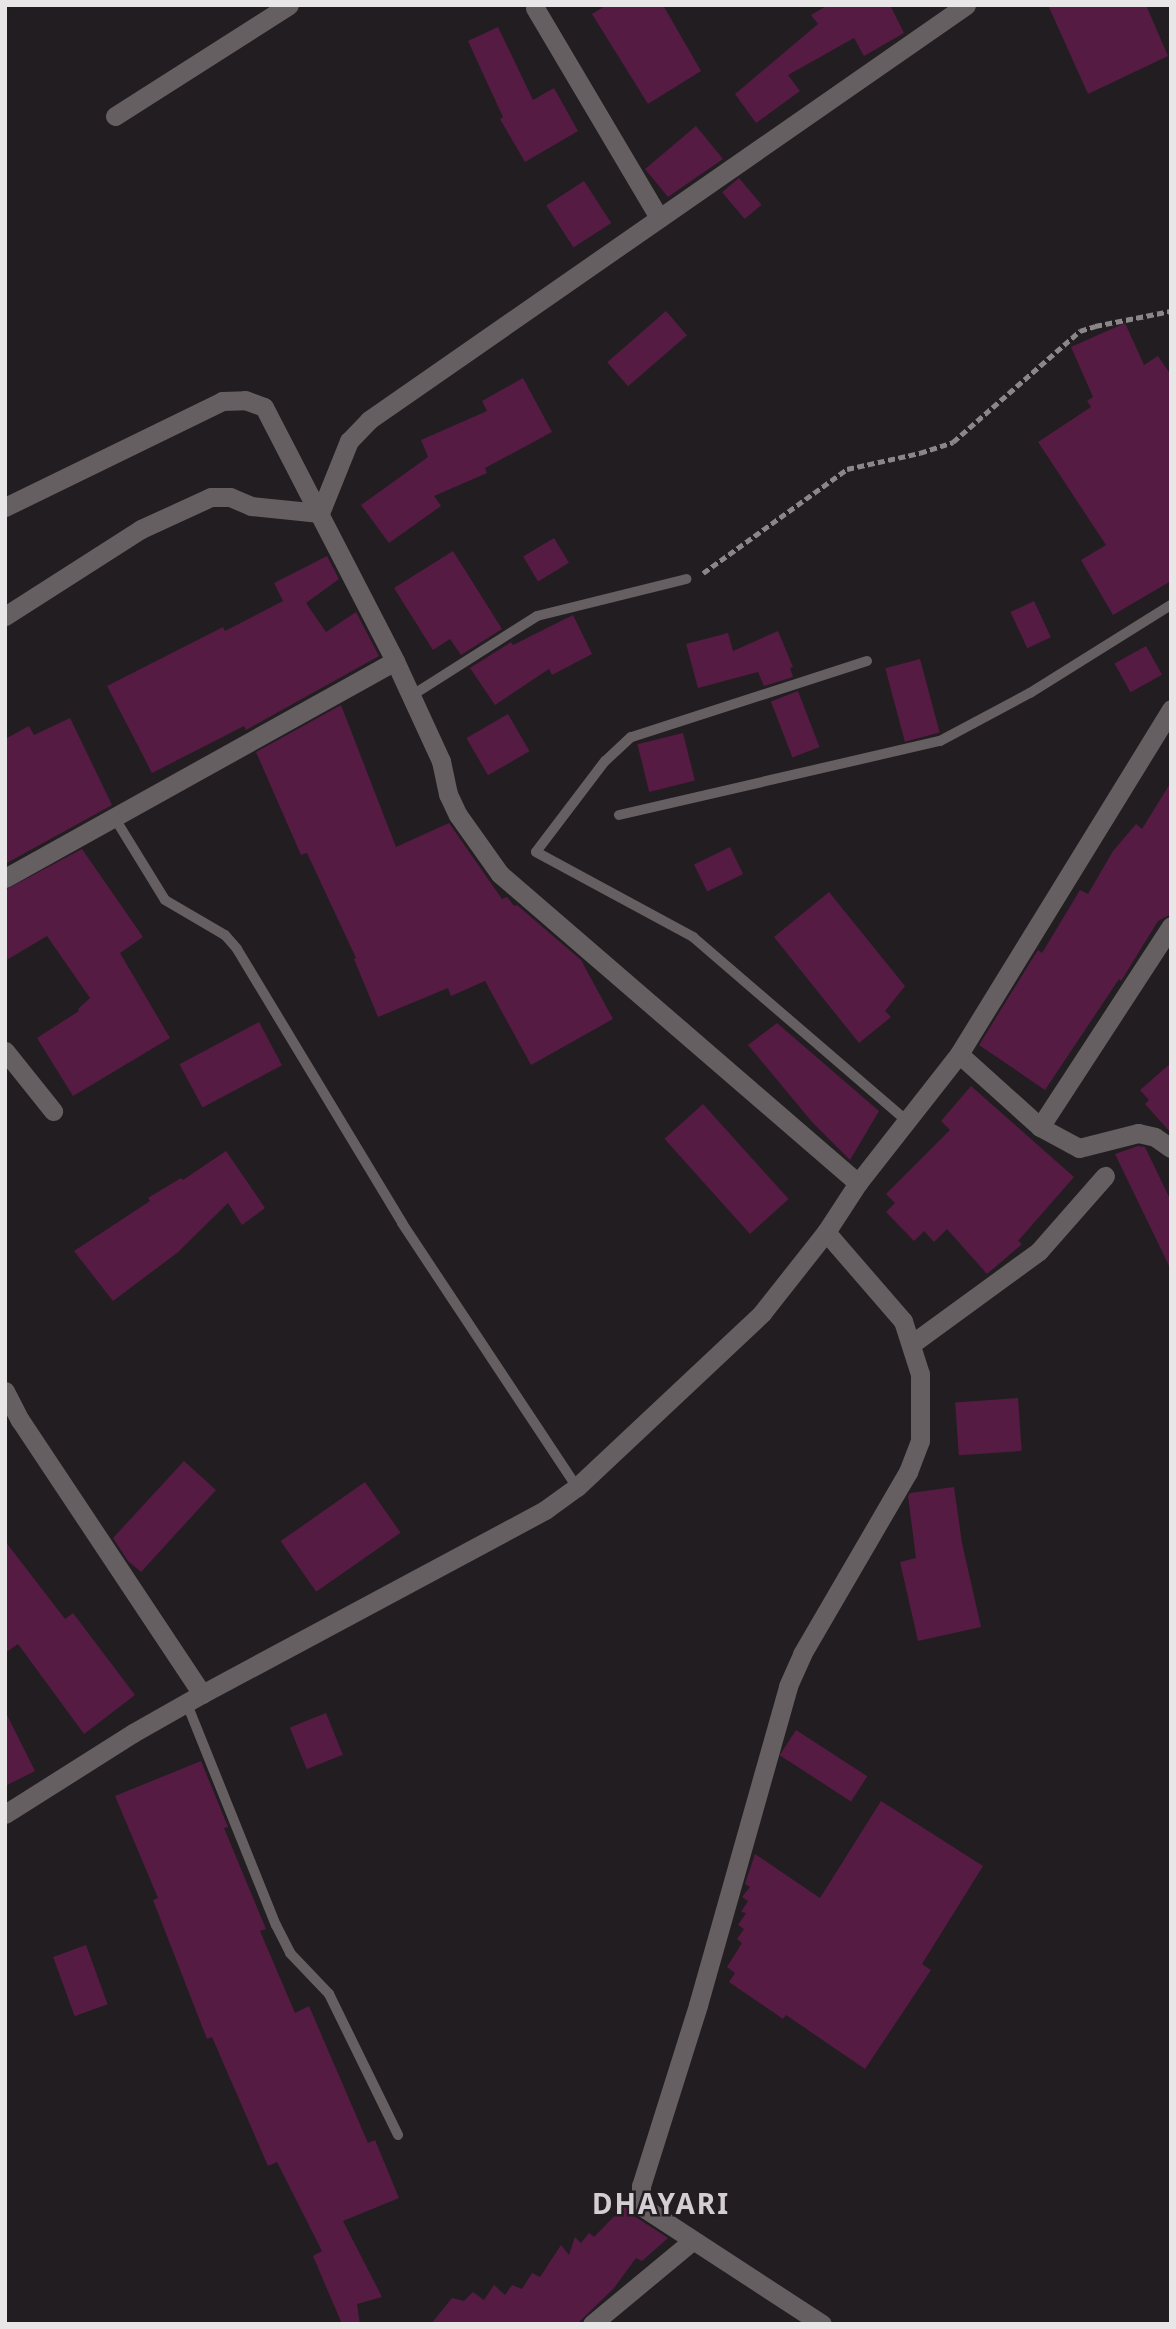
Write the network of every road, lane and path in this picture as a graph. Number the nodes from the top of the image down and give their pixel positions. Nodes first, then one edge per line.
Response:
1 (289, 5) edge
2 (966, 5) edge
3 (535, 8) dead end
4 (115, 116) dead end
5 (659, 218) junction
6 (1171, 312) edge
7 (5, 507) edge
8 (320, 513) junction
9 (687, 579) joint
10 (1171, 605) edge
11 (5, 616) edge
12 (395, 661) junction
13 (867, 662) dead end
14 (411, 696) junction
15 (1171, 709) edge
16 (619, 815) dead end
17 (114, 817) junction
18 (5, 878) edge
19 (1171, 926) edge
20 (5, 1051) edge
21 (959, 1054) junction
22 (53, 1111) dead end
23 (907, 1121) junction
24 (1040, 1127) junction
25 (1171, 1148) edge
26 (1105, 1176) dead end
27 (858, 1183) junction
28 (826, 1232) junction
29 (913, 1343) junction
30 (5, 1391) edge
31 (576, 1487) junction
32 (194, 1699) junction
33 (5, 1814) edge
34 (398, 2135) dead end
35 (692, 2241) junction
36 (592, 2324) edge
37 (822, 2324) edge

1 - 4 street
2 - 5 street
3 - 5 street
5 - 8 street
6 - 9 path
7 - 8 street
8 - 11 street
8 - 12 street
9 - 14 lane
10 - 16 lane
12 - 14 street
12 - 17 street
13 - 23 lane
14 - 27 street
15 - 21 street
17 - 18 street
17 - 31 lane
19 - 24 street
20 - 22 street
21 - 23 street
21 - 24 street
23 - 27 street
24 - 25 street
26 - 29 street
27 - 28 street
28 - 29 street
28 - 31 street
29 - 35 street
30 - 32 street
31 - 32 street
32 - 33 street
32 - 34 lane
35 - 36 street
35 - 37 street

